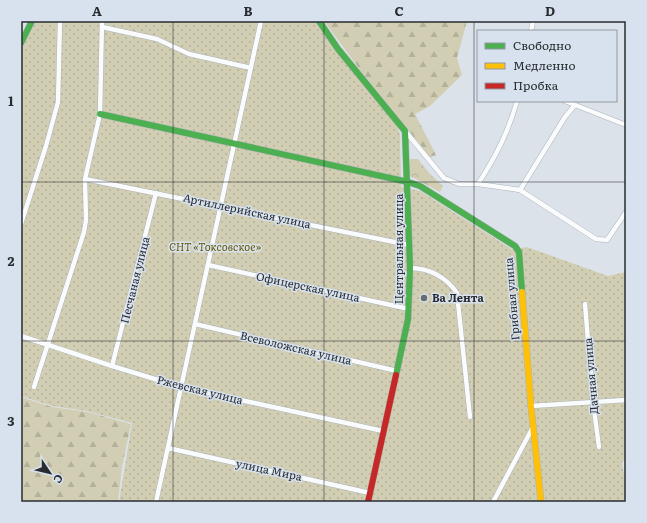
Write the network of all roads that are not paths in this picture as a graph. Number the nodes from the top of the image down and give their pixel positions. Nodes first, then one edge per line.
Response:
1 (32, 21) edge
2 (60, 21) edge
3 (102, 21) edge
4 (261, 21) edge
5 (319, 21) edge
6 (102, 27) junction
7 (21, 42) edge
8 (251, 68) junction
9 (517, 102) edge
10 (568, 102) edge
11 (575, 105) junction
12 (100, 114) junction
13 (626, 125) edge
14 (405, 131) junction
15 (235, 144) junction
16 (85, 179) junction
17 (408, 182) junction
18 (478, 184) junction
19 (520, 190) junction
20 (156, 193) junction
21 (221, 206) junction
22 (626, 212) edge
23 (21, 224) edge
24 (409, 245) junction
25 (208, 265) junction
26 (410, 268) junction
27 (585, 304) dead end
28 (409, 309) junction
29 (195, 324) junction
30 (21, 336) edge
31 (48, 344) junction
32 (112, 366) junction
33 (397, 371) junction
34 (34, 387) dead end
35 (181, 387) junction
36 (626, 400) edge
37 (592, 402) junction
38 (531, 406) junction
39 (470, 417) dead end
40 (533, 427) junction
41 (383, 432) junction
42 (599, 447) dead end
43 (168, 448) junction
44 (370, 492) junction
45 (156, 502) edge
46 (368, 502) edge
47 (493, 502) edge
48 (540, 502) edge

1 - 7 street
2 - 23 street
3 - 6 street
4 - 8 street
5 - 14 street
6 - 8 street
6 - 12 street
8 - 15 street
9 - 18 street
10 - 11 street
11 - 13 street
11 - 19 street
12 - 15 street
12 - 16 street
14 - 17 street, Центральная улица
14 - 18 street
15 - 17 street
15 - 21 street
16 - 20 street, Артиллерийская улица
16 - 31 street
17 - 24 street, Центральная улица
17 - 38 street, Грибная улица
18 - 19 street
19 - 22 street
20 - 21 street, Артиллерийская улица
20 - 32 street, Песчаная улица
21 - 24 street, Артиллерийская улица
21 - 25 street
24 - 26 street, Центральная улица
25 - 28 street, Офицерская улица
25 - 29 street
26 - 28 street, Центральная улица
26 - 39 street
27 - 37 street, Дачная улица
28 - 33 street, Центральная улица
29 - 33 street, Всеволожская улица
29 - 35 street
30 - 31 street, Ржевская улица
31 - 32 street, Ржевская улица
31 - 34 street
32 - 35 street, Ржевская улица
33 - 41 street, Центральная улица
35 - 41 street, Ржевская улица
35 - 43 street
36 - 37 street
37 - 38 street
37 - 42 street, Дачная улица
38 - 40 street, Грибная улица
40 - 47 street
40 - 48 street, Грибная улица
41 - 44 street, Центральная улица
43 - 44 street, улица Мира
43 - 45 street
44 - 46 street, Центральная улица

